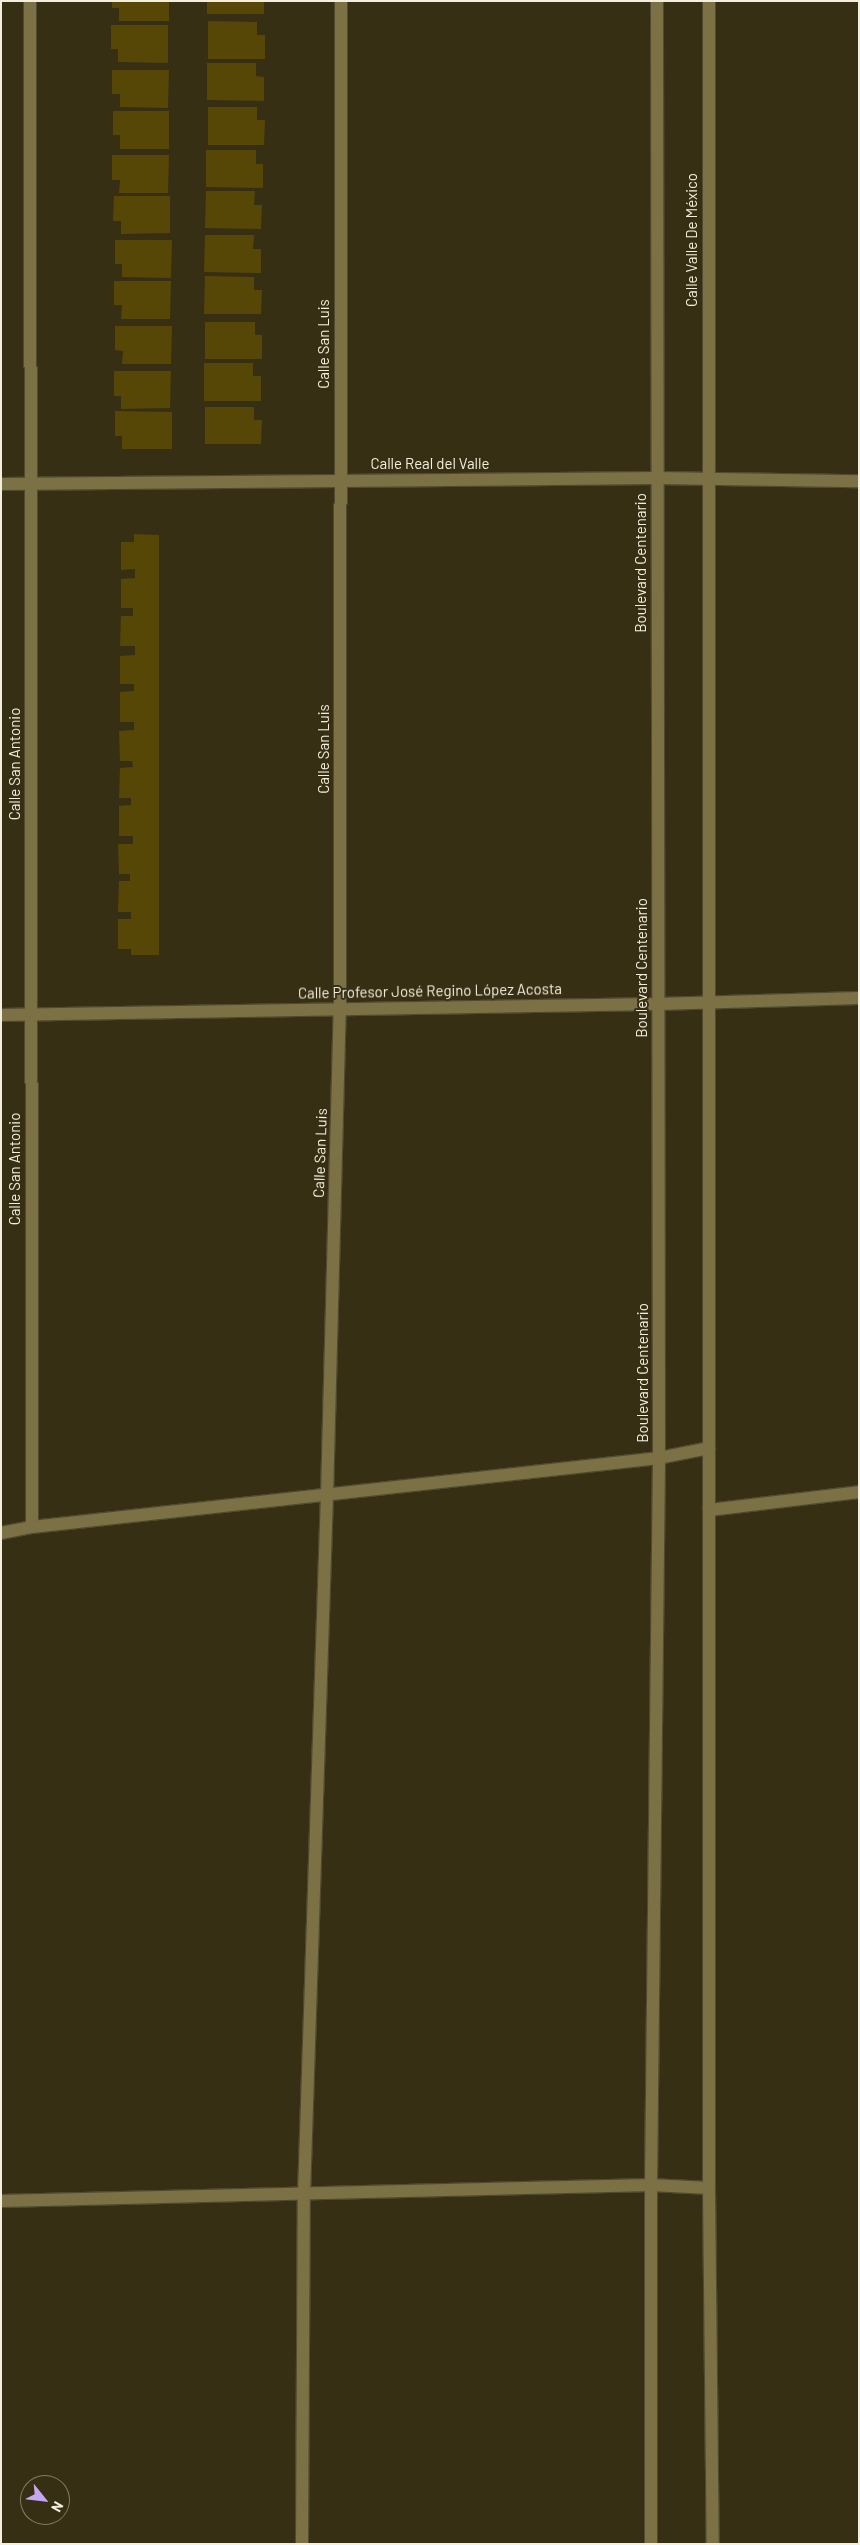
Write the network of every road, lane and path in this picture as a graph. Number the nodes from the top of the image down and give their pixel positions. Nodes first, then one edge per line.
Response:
1 (30, 1) edge
2 (341, 1) edge
3 (656, 1) edge
4 (709, 1) edge
5 (657, 478) junction
6 (708, 479) junction
7 (340, 481) junction
8 (859, 481) edge
9 (1, 484) edge
10 (30, 484) junction
11 (859, 998) edge
12 (708, 1002) junction
13 (658, 1004) junction
14 (340, 1008) junction
15 (1, 1014) edge
16 (31, 1014) junction
17 (709, 1448) junction
18 (659, 1458) junction
19 (859, 1492) edge
20 (327, 1496) junction
21 (709, 1510) junction
22 (32, 1527) junction
23 (1, 1533) edge
24 (651, 2185) junction
25 (709, 2188) junction
26 (304, 2195) junction
27 (1, 2202) edge
28 (302, 2544) edge
29 (651, 2544) edge
30 (713, 2544) edge

1 - 10 street, Calle San Antonio
2 - 7 street, Calle San Luis
3 - 5 street
4 - 6 street, Calle Valle De México
5 - 6 street, Calle Real del Valle
5 - 7 street, Calle Real del Valle
5 - 13 street, Boulevard Centenario
6 - 8 street, Calle Real del Valle
6 - 12 street
7 - 10 street, Calle Real del Valle
7 - 14 street, Calle San Luis
9 - 10 street, Calle Real del Valle
10 - 16 street, Calle San Antonio
11 - 12 street, Calle Profesor José Regino López Acosta
12 - 13 street, Calle Profesor José Regino López Acosta
12 - 17 street
13 - 14 street, Calle Profesor José Regino López Acosta
13 - 18 street, Boulevard Centenario
14 - 16 street, Calle Profesor José Regino López Acosta
14 - 20 street, Calle San Luis
15 - 16 street, Calle Profesor José Regino López Acosta
16 - 22 street, Calle San Antonio
17 - 18 street
17 - 21 street
18 - 20 street
18 - 24 street, Boulevard Centenario
19 - 21 street
20 - 22 street
20 - 26 street, Calle San Luis
21 - 25 street
22 - 23 street
24 - 25 street
24 - 26 street
24 - 29 street, Boulevard Centenario
25 - 30 street
26 - 27 street
26 - 28 street, Calle San Luis

